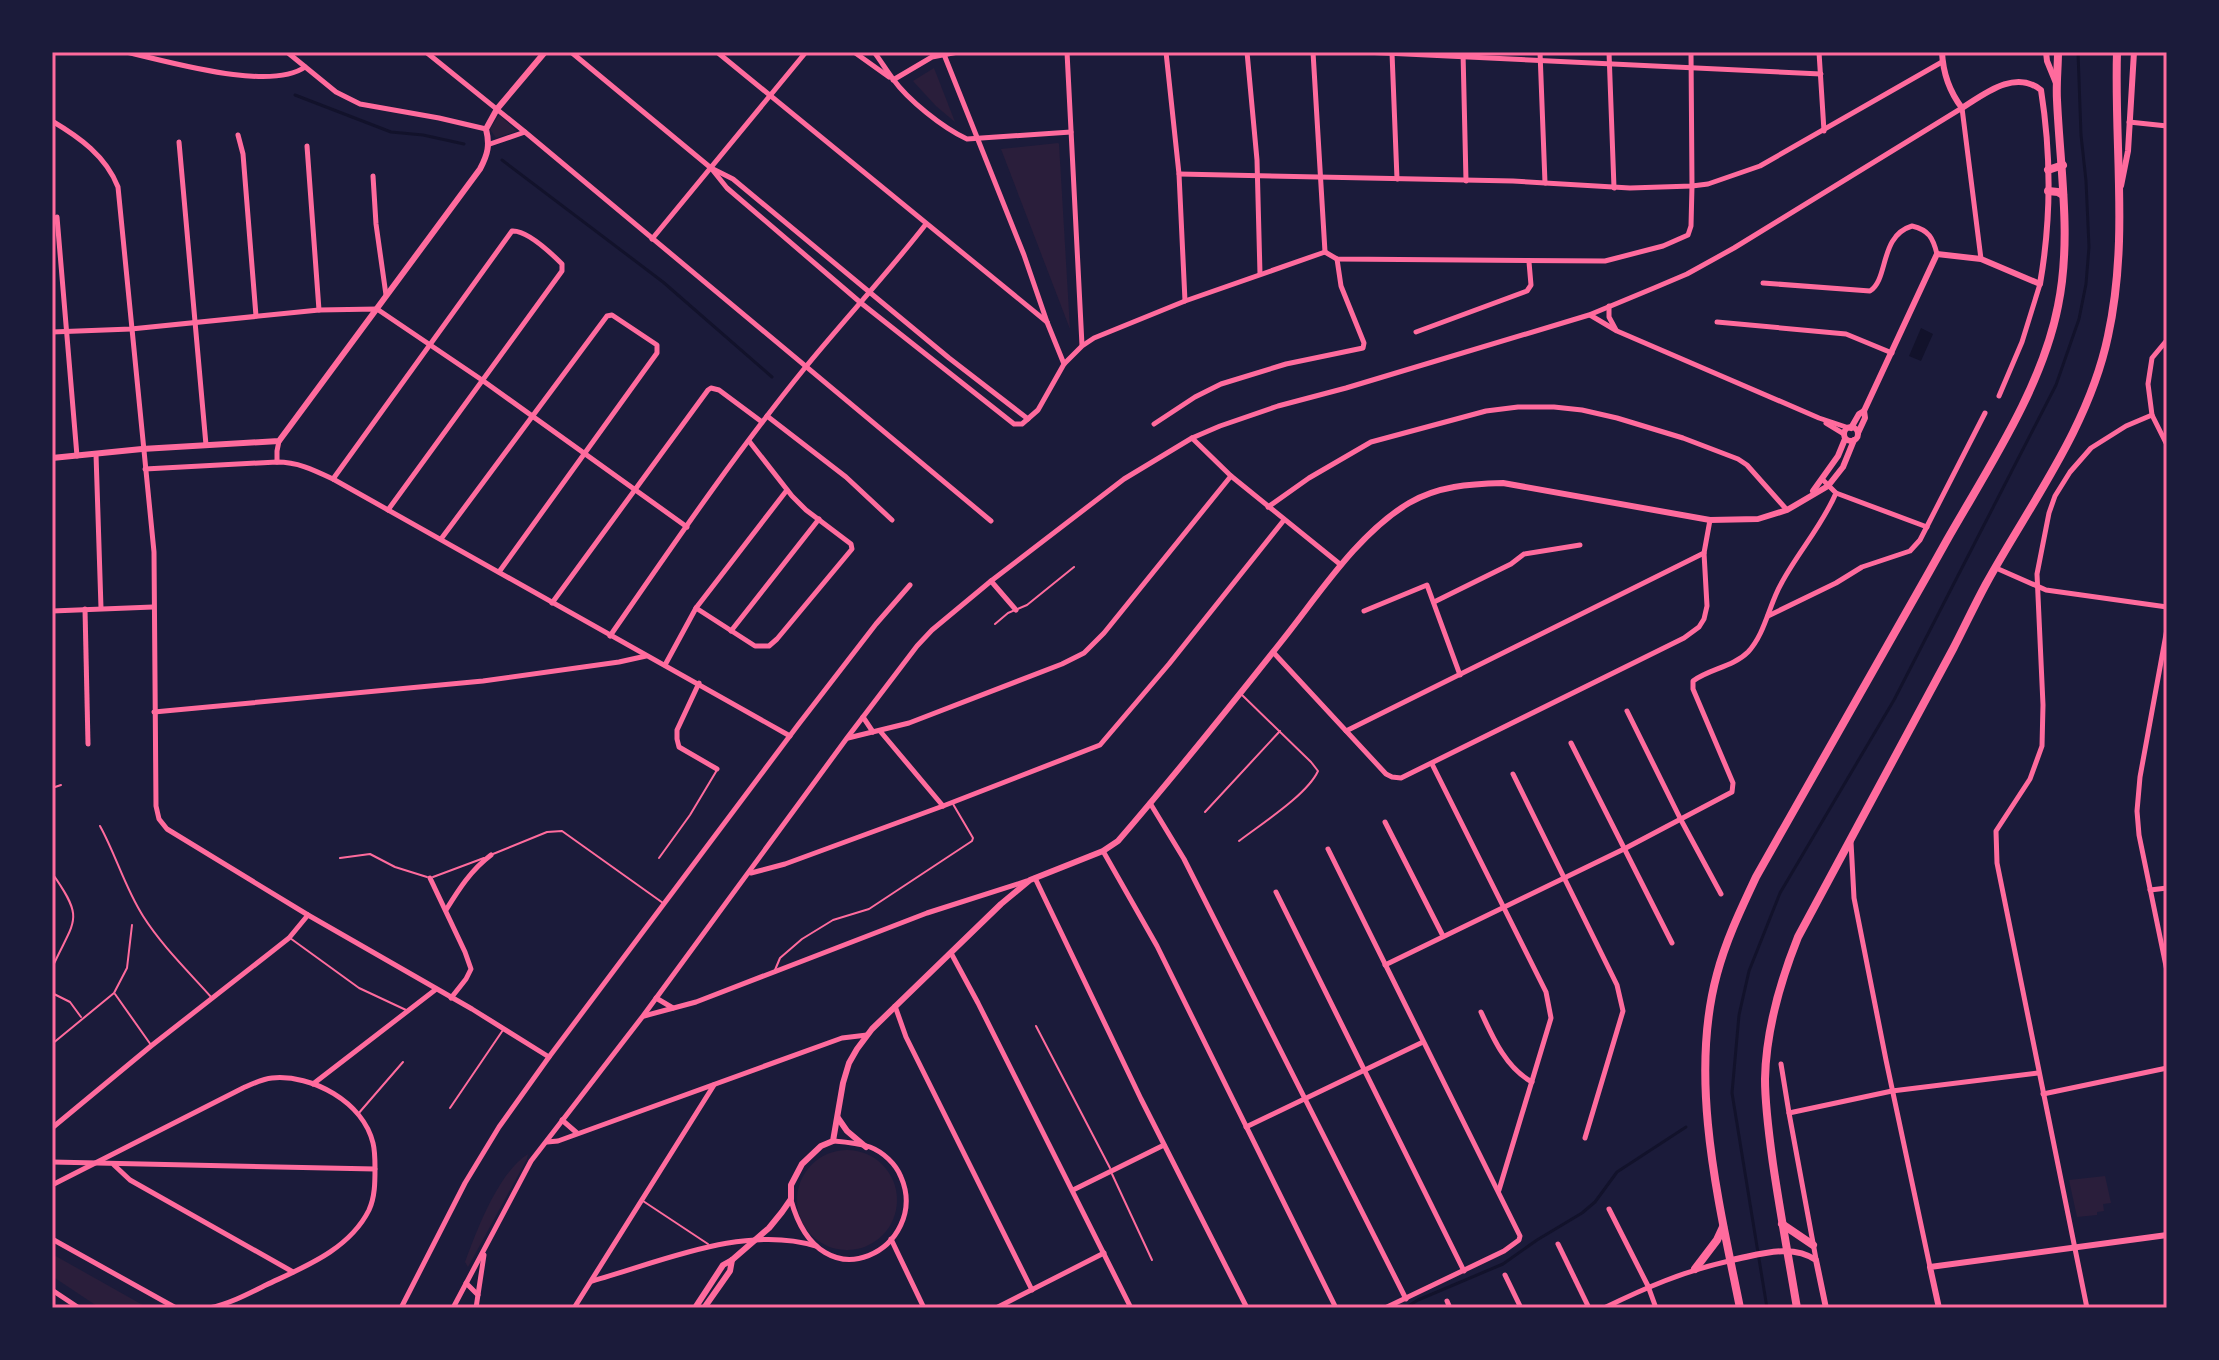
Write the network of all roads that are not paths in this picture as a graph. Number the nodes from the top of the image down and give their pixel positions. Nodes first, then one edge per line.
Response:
1 (126, 52) edge
2 (287, 52) edge
3 (426, 52) edge
4 (545, 52) edge
5 (571, 52) edge
6 (717, 52) edge
7 (806, 52) edge
8 (854, 52) edge
9 (874, 52) edge
10 (958, 52) edge
11 (1067, 52) edge
12 (1166, 52) edge
13 (1247, 52) edge
14 (1313, 52) edge
15 (1364, 52) edge
16 (1609, 52) edge
17 (1691, 52) edge
18 (1819, 52) edge
19 (1942, 52) edge
20 (2046, 52) edge
21 (2058, 52) edge
22 (2117, 52) edge
23 (2134, 52) edge
24 (944, 53) edge
25 (1392, 53) edge
26 (1463, 54) edge
27 (1540, 56) edge
28 (1942, 62) junction
29 (1609, 63) junction
30 (305, 67) junction
31 (1692, 68) junction
32 (1821, 74) junction
33 (893, 80) junction
34 (2057, 87) junction
35 (769, 95) junction
36 (1962, 108) junction
37 (497, 109) junction
38 (52, 121) edge
39 (2129, 122) junction
40 (2167, 126) edge
41 (486, 129) junction
42 (1824, 131) junction
43 (525, 132) junction
44 (1071, 132) junction
45 (238, 135) dead end
46 (979, 140) junction
47 (179, 142) dead end
48 (490, 144) junction
49 (307, 146) dead end
50 (2063, 165) junction
51 (711, 168) junction
52 (2048, 170) junction
53 (1179, 174) junction
54 (373, 176) dead end
55 (1257, 176) junction
56 (1320, 177) junction
57 (1397, 179) junction
58 (1466, 181) junction
59 (1545, 183) junction
60 (1692, 186) junction
61 (1614, 188) junction
62 (2120, 190) junction
63 (2048, 191) junction
64 (2063, 195) junction
65 (57, 217) dead end
66 (926, 224) junction
67 (652, 239) junction
68 (1325, 252) junction
69 (1937, 254) junction
70 (1337, 259) junction
71 (1981, 259) junction
72 (1529, 262) junction
73 (1260, 274) junction
74 (1763, 283) dead end
75 (2040, 284) junction
76 (869, 293) junction
77 (386, 295) junction
78 (1185, 301) junction
79 (861, 303) junction
80 (1609, 306) junction
81 (377, 309) junction
82 (319, 310) junction
83 (1589, 315) junction
84 (256, 316) junction
85 (194, 322) junction
86 (1047, 322) junction
87 (1717, 322) dead end
88 (131, 329) junction
89 (68, 331) junction
90 (1617, 331) junction
91 (52, 332) edge
92 (1416, 332) dead end
93 (2167, 340) edge
94 (431, 344) junction
95 (1082, 346) junction
96 (1892, 353) junction
97 (1064, 364) junction
98 (805, 367) junction
99 (482, 380) junction
100 (1999, 396) dead end
101 (1985, 413) dead end
102 (2152, 415) junction
103 (532, 416) junction
104 (765, 419) junction
105 (1028, 419) junction
106 (1154, 424) dead end
107 (1850, 434) junction
108 (1192, 438) junction
109 (279, 441) junction
110 (749, 441) junction
111 (206, 445) junction
112 (2167, 445) edge
113 (142, 449) junction
114 (584, 453) junction
115 (96, 454) junction
116 (77, 456) junction
117 (52, 458) edge
118 (277, 462) junction
119 (145, 469) junction
120 (1231, 476) junction
121 (333, 479) junction
122 (1822, 479) junction
123 (1828, 486) junction
124 (787, 490) junction
125 (635, 491) junction
126 (1836, 493) junction
127 (1811, 494) junction
128 (1268, 507) junction
129 (388, 510) junction
130 (1787, 510) junction
131 (819, 519) junction
132 (892, 520) dead end
133 (1284, 520) junction
134 (1710, 520) junction
135 (991, 521) dead end
136 (687, 527) junction
137 (1927, 527) junction
138 (441, 539) junction
139 (1580, 545) dead end
140 (1704, 553) junction
141 (1342, 566) junction
142 (1074, 567) dead end
143 (1996, 568) junction
144 (499, 572) junction
145 (991, 581) junction
146 (910, 585) dead end
147 (2038, 587) junction
148 (1434, 602) junction
149 (552, 603) junction
150 (153, 607) junction
151 (2167, 607) edge
152 (101, 608) junction
153 (696, 608) junction
154 (85, 609) junction
155 (1016, 610) junction
156 (52, 611) edge
157 (1364, 611) dead end
158 (1767, 617) junction
159 (995, 624) dead end
160 (2167, 629) edge
161 (731, 631) junction
162 (610, 636) junction
163 (2166, 640) edge
164 (1273, 652) junction
165 (647, 656) junction
166 (665, 665) junction
167 (1460, 675) junction
168 (699, 683) junction
169 (1239, 693) junction
170 (1627, 711) dead end
171 (154, 712) junction
172 (863, 717) junction
173 (1280, 731) junction
174 (1346, 731) junction
175 (877, 732) junction
176 (790, 736) junction
177 (847, 738) junction
178 (1571, 743) dead end
179 (88, 744) dead end
180 (1432, 764) junction
181 (717, 769) joint
182 (1513, 774) dead end
183 (61, 785) dead end
184 (52, 788) edge
185 (1150, 802) junction
186 (952, 803) junction
187 (943, 806) junction
188 (1205, 812) dead end
189 (1681, 820) junction
190 (1385, 822) dead end
191 (100, 826) dead end
192 (1851, 837) junction
193 (1239, 841) dead end
194 (1328, 849) dead end
195 (1624, 849) junction
196 (1103, 851) junction
197 (491, 855) junction
198 (340, 858) dead end
199 (659, 858) dead end
200 (52, 873) edge
201 (750, 873) junction
202 (1565, 877) junction
203 (430, 878) junction
204 (1033, 879) junction
205 (2167, 888) edge
206 (2150, 890) junction
207 (1276, 892) dead end
208 (1721, 894) dead end
209 (664, 903) junction
210 (1503, 906) junction
211 (446, 911) junction
212 (308, 915) junction
213 (132, 925) dead end
214 (1443, 936) junction
215 (289, 938) junction
216 (1672, 943) dead end
217 (951, 953) junction
218 (1385, 965) junction
219 (52, 968) edge
220 (775, 971) junction
221 (2167, 971) edge
222 (436, 990) junction
223 (52, 993) edge
224 (114, 993) junction
225 (451, 998) junction
226 (656, 998) junction
227 (213, 999) junction
228 (895, 1006) junction
229 (674, 1008) junction
230 (406, 1010) junction
231 (1481, 1012) dead end
232 (643, 1016) junction
233 (82, 1018) junction
234 (1036, 1026) dead end
235 (504, 1028) junction
236 (867, 1035) junction
237 (1423, 1042) junction
238 (52, 1044) edge
239 (151, 1046) junction
240 (549, 1057) junction
241 (403, 1062) dead end
242 (1781, 1064) dead end
243 (2167, 1068) edge
244 (1363, 1069) junction
245 (2038, 1073) junction
246 (1532, 1082) junction
247 (312, 1084) junction
248 (715, 1084) junction
249 (1892, 1091) junction
250 (2043, 1094) junction
251 (1304, 1097) junction
252 (450, 1108) dead end
253 (1789, 1113) junction
254 (357, 1115) junction
255 (838, 1116) junction
256 (562, 1120) junction
257 (1246, 1127) junction
258 (52, 1128) edge
259 (578, 1133) junction
260 (1585, 1138) dead end
261 (833, 1141) junction
262 (546, 1142) junction
263 (1164, 1145) junction
264 (866, 1147) junction
265 (52, 1162) edge
266 (94, 1163) junction
267 (113, 1164) junction
268 (375, 1169) junction
269 (1111, 1170) junction
270 (52, 1185) edge
271 (1073, 1190) junction
272 (1499, 1191) junction
273 (791, 1199) junction
274 (642, 1201) junction
275 (1609, 1209) dead end
276 (1782, 1224) junction
277 (1724, 1227) junction
278 (2167, 1235) edge
279 (52, 1239) edge
280 (891, 1239) junction
281 (753, 1241) junction
282 (1558, 1244) dead end
283 (1813, 1245) junction
284 (711, 1246) junction
285 (816, 1246) junction
286 (2075, 1247) junction
287 (485, 1250) junction
288 (1783, 1252) junction
289 (1104, 1253) junction
290 (732, 1260) junction
291 (1152, 1260) dead end
292 (1731, 1260) junction
293 (1816, 1260) junction
294 (1930, 1267) junction
295 (1695, 1269) junction
296 (1464, 1271) junction
297 (293, 1272) junction
298 (1505, 1275) dead end
299 (591, 1282) junction
300 (466, 1283) junction
301 (1648, 1286) junction
302 (52, 1290) edge
303 (1032, 1290) junction
304 (478, 1295) junction
305 (1406, 1299) junction
306 (1447, 1301) dead end
307 (79, 1308) edge
308 (176, 1308) edge
309 (209, 1308) edge
310 (401, 1308) edge
311 (453, 1308) edge
312 (476, 1308) edge
313 (574, 1308) edge
314 (695, 1308) edge
315 (704, 1308) edge
316 (924, 1308) edge
317 (996, 1308) edge
318 (1131, 1308) edge
319 (1247, 1308) edge
320 (1336, 1308) edge
321 (1385, 1308) edge
322 (1450, 1308) edge
323 (1521, 1308) edge
324 (1589, 1308) edge
325 (1604, 1308) edge
326 (1656, 1308) edge
327 (1740, 1308) edge
328 (1797, 1308) edge
329 (1826, 1308) edge
330 (1939, 1308) edge
331 (2087, 1308) edge

1 - 30 street
2 - 30 street
3 - 37 street
4 - 37 street
5 - 51 street
6 - 35 street
7 - 35 street
8 - 33 street
9 - 33 street
10 - 24 street
11 - 44 street
12 - 53 street
13 - 55 street
14 - 56 street
15 - 25 street
16 - 29 street
17 - 31 street
18 - 32 street
19 - 28 street
20 - 34 street
21 - 34 highway
22 - 62 highway
23 - 39 street
24 - 33 street
24 - 46 street
25 - 26 street
25 - 57 street
26 - 27 street
26 - 58 street
27 - 29 street
27 - 59 street
28 - 36 street
28 - 42 street
29 - 31 street
29 - 61 street
30 - 41 street
31 - 32 street
31 - 60 street
32 - 42 street
33 - 46 street
34 - 50 highway
35 - 51 street
35 - 66 street
36 - 52 street
36 - 71 street
36 - 80 street
37 - 41 street
37 - 43 street
38 - 88 street
39 - 40 street
39 - 62 street
41 - 48 street
42 - 60 street
43 - 48 street
43 - 67 street
44 - 46 street
44 - 95 street
45 - 84 street
46 - 86 street
47 - 85 street
48 - 77 street
49 - 82 street
50 - 52 highway
50 - 64 highway
51 - 67 street
51 - 76 street
51 - 79 street
52 - 63 street
53 - 55 street
53 - 78 street
54 - 77 street
55 - 56 street
55 - 73 street
56 - 57 street
56 - 68 street
57 - 58 street
58 - 59 street
59 - 61 street
60 - 61 street
60 - 72 street
62 - 143 highway
63 - 64 highway
63 - 75 street
64 - 277 highway
65 - 89 street
66 - 76 street
66 - 86 street
67 - 98 street
68 - 70 street
68 - 73 street
69 - 71 street
69 - 74 street
69 - 96 street
70 - 72 street
70 - 106 street
71 - 75 street
72 - 92 street
73 - 78 street
75 - 100 street
76 - 79 street
76 - 105 street
77 - 81 street
78 - 95 street
79 - 98 street
79 - 105 street
80 - 83 street
80 - 90 street
81 - 82 street
81 - 94 street
81 - 109 street
82 - 84 street
83 - 90 street
83 - 108 street
84 - 85 street
85 - 88 street
85 - 111 street
86 - 97 street
87 - 96 street
88 - 89 street
88 - 113 street
89 - 91 street
89 - 116 street
90 - 107 street
93 - 102 street
94 - 99 street
94 - 99 street
94 - 121 street
95 - 97 street
96 - 107 street
97 - 105 street
98 - 104 street
98 - 135 street
99 - 103 street
99 - 129 street
101 - 137 street
102 - 112 street
102 - 147 street
103 - 114 street
103 - 114 street
103 - 138 street
104 - 110 street
104 - 125 street
104 - 132 street
107 - 122 street
107 - 123 street
108 - 120 street
108 - 145 street
109 - 111 street
109 - 118 street
110 - 124 street
110 - 136 street
111 - 113 street
113 - 115 street
113 - 119 street
114 - 125 street
114 - 144 street
115 - 116 street
115 - 152 street
116 - 117 street
118 - 119 street
118 - 121 street
119 - 150 street
120 - 128 street
120 - 175 street
121 - 129 street
122 - 123 street
122 - 127 street
123 - 126 street
123 - 127 street
124 - 131 street
124 - 153 street
125 - 136 street
125 - 149 street
126 - 137 street
126 - 158 street
127 - 130 street
128 - 130 street
128 - 133 street
129 - 138 street
130 - 134 street
131 - 161 street
131 - 161 street
133 - 141 street
133 - 186 street
134 - 140 street
134 - 141 street
136 - 162 street
137 - 158 street
138 - 144 street
139 - 148 street
140 - 167 street
140 - 180 street
141 - 164 street
142 - 155 lane
143 - 147 street
143 - 192 highway
144 - 149 street
145 - 155 street
145 - 172 street
146 - 176 street
147 - 151 street
147 - 245 street
148 - 157 street
148 - 167 street
149 - 162 street
150 - 152 street
150 - 171 street
152 - 154 street
153 - 161 street
153 - 166 street
154 - 156 street
154 - 179 street
155 - 159 lane
158 - 189 street
160 - 163 street
162 - 165 street
163 - 206 street
164 - 169 street
164 - 174 street
165 - 166 street
165 - 171 street
166 - 168 street
167 - 174 street
168 - 176 street
168 - 181 street
169 - 173 lane
169 - 185 street
170 - 189 street
171 - 212 street
172 - 175 street
172 - 177 street
173 - 188 lane
173 - 193 lane
174 - 180 street
175 - 177 street
175 - 187 street
176 - 209 street
177 - 201 street
178 - 195 street
180 - 210 street
181 - 199 lane
182 - 202 street
183 - 184 lane
185 - 196 street
185 - 251 street
186 - 187 street
186 - 220 lane
187 - 201 street
189 - 195 street
189 - 208 street
190 - 214 street
191 - 227 lane
192 - 249 street
192 - 276 highway
194 - 218 street
195 - 202 street
195 - 216 street
196 - 204 street
196 - 257 street
197 - 203 lane
197 - 209 lane
197 - 211 street
198 - 203 lane
200 - 219 lane
201 - 226 street
202 - 210 street
202 - 260 street
203 - 211 street
204 - 217 street
204 - 220 street
204 - 263 street
205 - 206 street
206 - 221 street
207 - 244 street
209 - 240 street
210 - 214 street
210 - 246 street
211 - 225 street
212 - 215 street
212 - 222 street
213 - 224 lane
214 - 218 street
215 - 227 street
215 - 230 lane
217 - 228 street
217 - 271 street
218 - 237 street
220 - 229 street
222 - 225 street
222 - 230 street
223 - 233 lane
224 - 233 lane
224 - 239 lane
225 - 235 street
226 - 229 street
226 - 232 street
227 - 239 street
228 - 236 street
228 - 303 street
229 - 232 street
230 - 247 street
231 - 246 street
232 - 256 street
233 - 238 lane
234 - 269 lane
235 - 240 street
235 - 252 lane
236 - 248 street
236 - 255 street
237 - 244 street
237 - 272 street
239 - 258 street
240 - 310 street
241 - 254 lane
242 - 253 street
243 - 250 street
244 - 251 street
244 - 296 street
245 - 249 street
245 - 250 street
246 - 272 street
247 - 254 street
247 - 266 street
248 - 259 street
248 - 274 street
249 - 253 street
249 - 294 street
250 - 286 street
251 - 257 street
251 - 305 street
253 - 283 street
254 - 268 street
255 - 261 street
255 - 264 street
256 - 259 street
256 - 262 street
257 - 320 street
259 - 262 street
261 - 264 street
261 - 273 street
262 - 287 street
263 - 269 street
263 - 319 street
264 - 280 street
265 - 266 street
266 - 267 street
266 - 270 street
267 - 268 street
267 - 297 street
268 - 297 street
269 - 271 street
269 - 291 lane
271 - 289 street
272 - 296 street
273 - 281 street
273 - 285 street
274 - 284 lane
274 - 299 street
275 - 301 street
276 - 283 highway
276 - 288 highway
277 - 292 highway
277 - 295 highway
278 - 286 street
279 - 308 street
280 - 285 street
280 - 316 street
281 - 284 street
281 - 285 street
281 - 290 street
282 - 324 street
283 - 293 street
284 - 299 street
286 - 294 street
286 - 331 street
287 - 300 street
287 - 304 street
288 - 292 street
288 - 293 street
288 - 328 highway
289 - 303 street
289 - 318 street
290 - 314 street
290 - 315 street
292 - 295 street
292 - 327 highway
293 - 329 street
294 - 330 street
295 - 301 street
296 - 305 street
297 - 309 street
298 - 323 street
299 - 313 street
300 - 304 street
300 - 311 street
301 - 325 street
301 - 326 street
302 - 307 street
303 - 317 street
304 - 312 street
305 - 321 street
306 - 322 street

